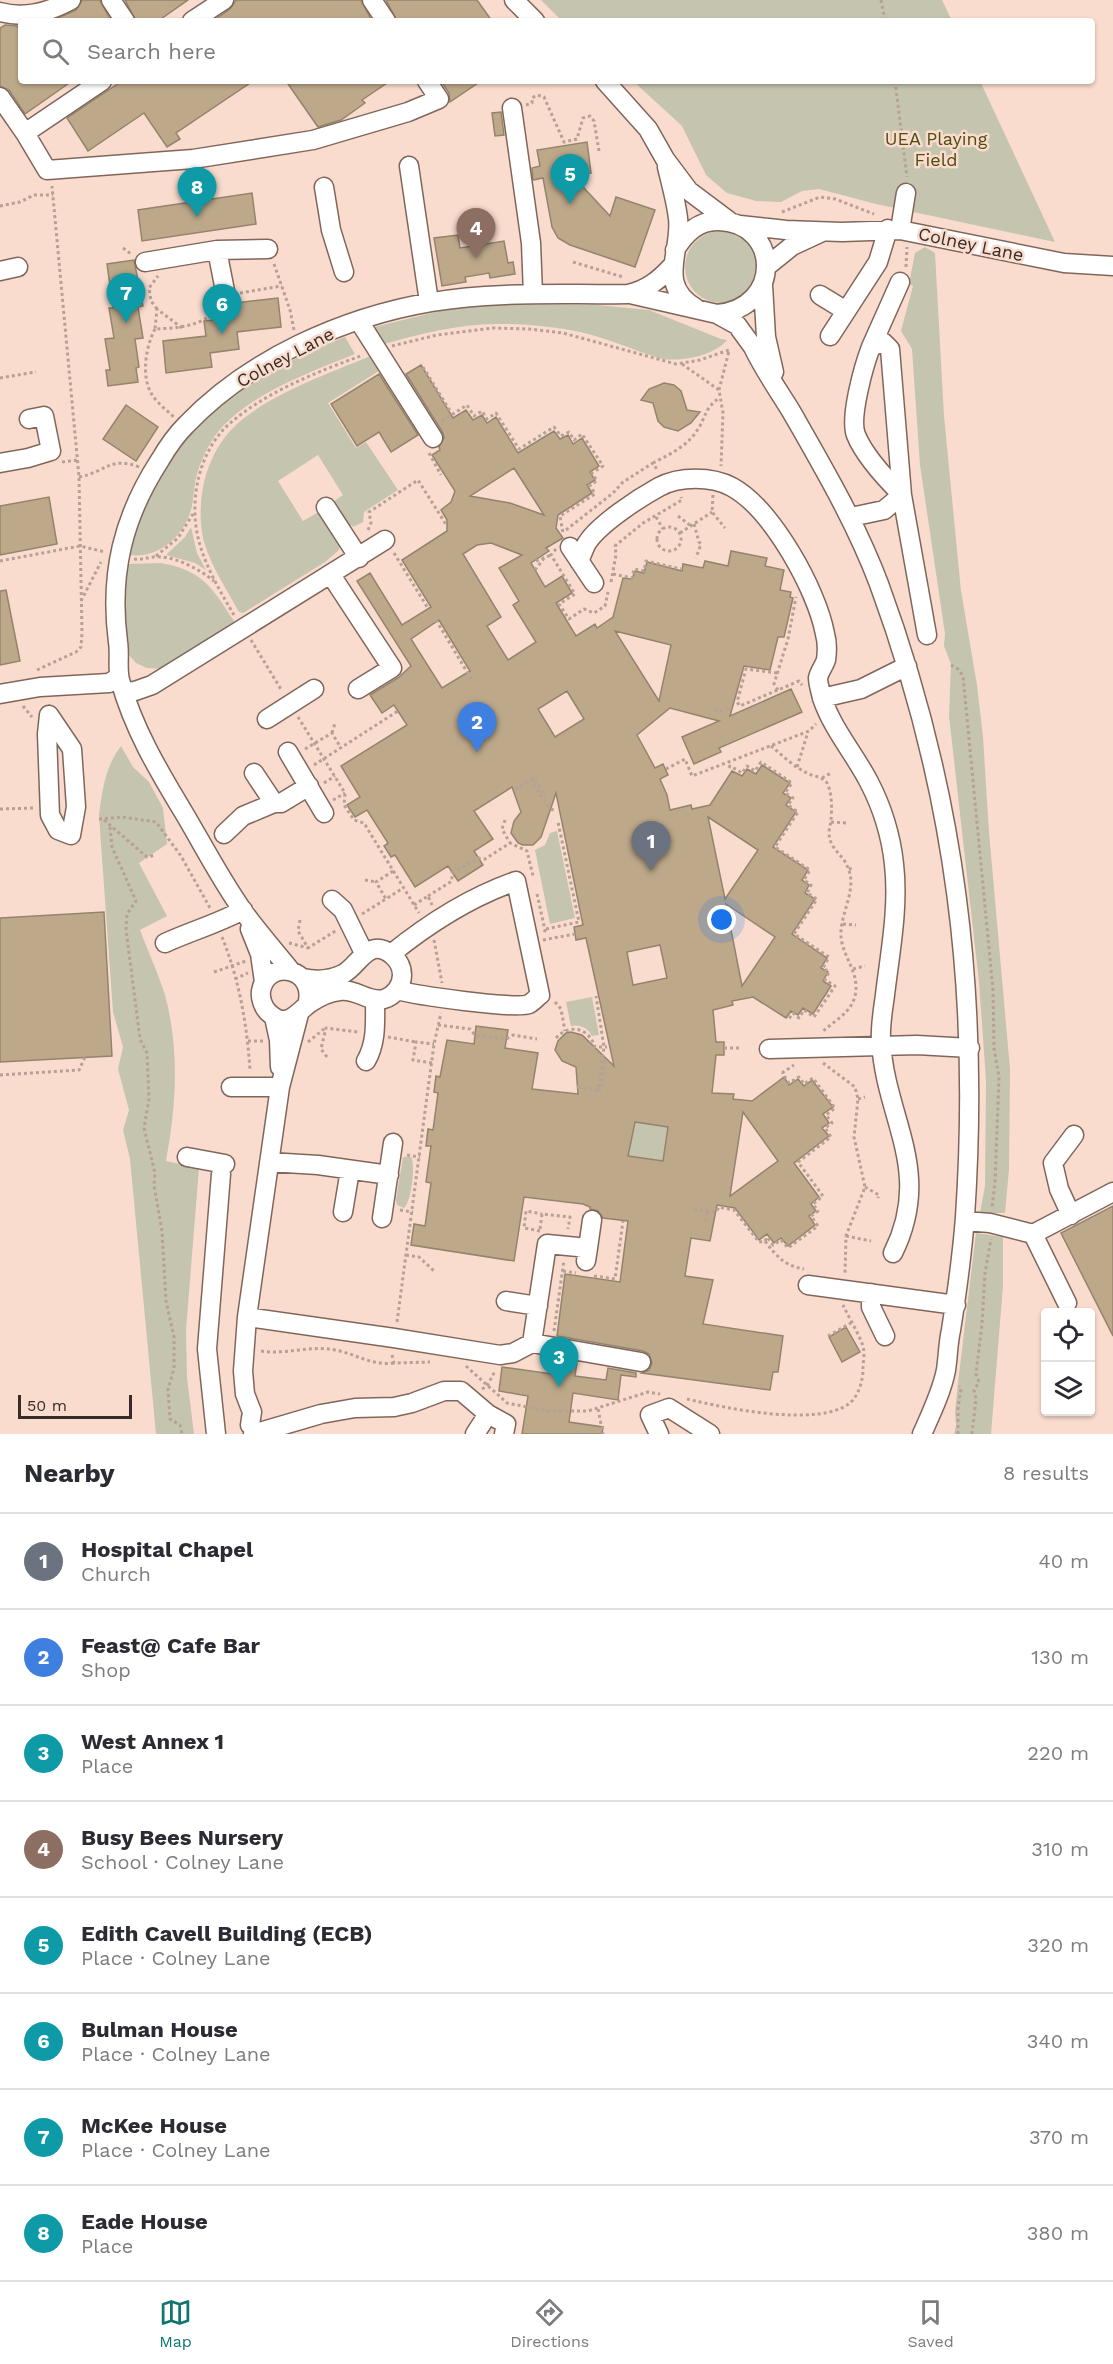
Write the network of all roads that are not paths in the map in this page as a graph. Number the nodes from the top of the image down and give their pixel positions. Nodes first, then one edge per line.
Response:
1 (71, 0) edge
2 (111, 0) edge
3 (224, 0) edge
4 (372, 0) edge
5 (514, 0) edge
6 (0, 12) edge
7 (123, 18) edge
8 (197, 18) edge
9 (384, 18) edge
10 (532, 18) edge
11 (97, 84) edge
12 (429, 84) edge
13 (608, 84) edge
14 (0, 97) edge
15 (512, 108) road end
16 (25, 132) junction
17 (661, 152) junction
18 (409, 166) dead end
19 (324, 187) dead end
20 (906, 193) road end
21 (734, 223) junction
22 (829, 230) junction
23 (898, 234) junction
24 (268, 249) road end
25 (217, 250) junction
26 (674, 258) junction
27 (146, 262) dead end
28 (1113, 266) edge
29 (344, 272) dead end
30 (765, 276) junction
31 (900, 282) road end
32 (626, 285) junction
33 (533, 294) junction
34 (820, 294) dead end
35 (226, 296) dead end
36 (429, 302) junction
37 (846, 310) junction
38 (710, 313) junction
39 (359, 321) junction
40 (830, 336) dead end
41 (871, 347) junction
42 (783, 397) junction
43 (29, 419) dead end
44 (433, 438) road end
45 (51, 451) junction
46 (0, 456) edge
47 (0, 463) edge
48 (902, 495) junction
49 (326, 507) dead end
50 (850, 517) junction
51 (386, 549) road end
52 (359, 558) junction
53 (331, 575) junction
54 (594, 584) dead end
55 (927, 635) dead end
56 (907, 666) junction
57 (122, 685) junction
58 (314, 689) dead end
59 (358, 689) dead end
60 (0, 694) edge
61 (822, 698) junction
62 (267, 719) dead end
63 (292, 753) road end
64 (254, 773) dead end
65 (308, 778) junction
66 (274, 803) junction
67 (324, 813) dead end
68 (71, 835) joint
69 (203, 846) junction
70 (332, 900) dead end
71 (243, 910) junction
72 (165, 943) dead end
73 (364, 953) junction
74 (391, 954) junction
75 (297, 974) junction
76 (264, 982) junction
77 (397, 990) junction
78 (375, 1000) junction
79 (303, 1010) junction
80 (274, 1017) junction
81 (882, 1047) junction
82 (970, 1048) junction
83 (769, 1049) dead end
84 (366, 1061) dead end
85 (231, 1087) dead end
86 (280, 1087) junction
87 (1074, 1135) dead end
88 (393, 1143) dead end
89 (187, 1157) dead end
90 (269, 1162) junction
91 (350, 1170) junction
92 (389, 1174) junction
93 (1113, 1192) edge
94 (343, 1212) dead end
95 (1071, 1215) junction
96 (382, 1218) dead end
97 (592, 1220) dead end
98 (964, 1221) junction
99 (1033, 1234) junction
100 (893, 1252) dead end
101 (807, 1277) road end
102 (871, 1293) junction
103 (506, 1301) dead end
104 (1067, 1303) dead end
105 (956, 1305) junction
106 (538, 1306) junction
107 (247, 1317) junction
108 (950, 1333) junction
109 (885, 1336) dead end
110 (532, 1343) junction
111 (640, 1362) dead end
112 (488, 1414) junction
113 (251, 1431) edge
114 (216, 1434) edge
115 (475, 1434) edge
116 (504, 1434) edge
117 (659, 1434) edge
118 (710, 1434) edge
119 (913, 1434) edge
120 (922, 1434) edge
121 (932, 1434) edge

1 - 6 street
2 - 7 street
3 - 8 street
4 - 9 street
5 - 10 street
11 - 16 street
12 - 16 street
13 - 17 street
14 - 16 street
15 - 33 street
17 - 21 street
17 - 26 street
18 - 36 street
19 - 29 street
20 - 23 street
21 - 22 street, Colney Lane
21 - 26 street, Colney Lane
21 - 30 street
22 - 23 street, Colney Lane
22 - 30 street, Colney Lane
23 - 28 street, Colney Lane
23 - 37 street
24 - 25 street
25 - 27 street
25 - 35 street
26 - 32 street, Colney Lane
26 - 38 street
30 - 38 street, Colney Lane
30 - 42 street
31 - 41 street
32 - 33 street, Colney Lane
32 - 38 street, Colney Lane
33 - 36 street, Colney Lane
34 - 37 street
36 - 39 street, Colney Lane
37 - 40 street
38 - 42 street
39 - 44 street
39 - 57 street, Colney Lane
41 - 48 street
41 - 48 street
42 - 50 street
43 - 45 street
45 - 46 street
45 - 47 street
48 - 50 street
48 - 55 street
49 - 52 street
50 - 56 street
51 - 52 street
52 - 53 street
53 - 57 street
53 - 59 street
54 - 61 street
56 - 61 street
56 - 82 street
57 - 60 street
57 - 69 street, Colney Lane
58 - 62 street
61 - 81 street
63 - 65 street
64 - 66 street
65 - 66 street
65 - 67 street
66 - 69 street
68 - 68 street
69 - 71 street, Colney Lane
70 - 73 street
71 - 72 street
71 - 75 street
71 - 76 street
73 - 74 street
73 - 75 street
74 - 77 street
74 - 77 street
75 - 76 street
75 - 79 street
76 - 80 street
77 - 78 street
78 - 79 street
78 - 84 street
79 - 80 street
79 - 86 street
80 - 86 street
81 - 82 street
81 - 83 street
81 - 100 street
82 - 98 street
85 - 86 street
86 - 90 street
87 - 95 street
88 - 92 street
89 - 114 street
90 - 91 street
90 - 107 street
91 - 92 street
91 - 94 street
92 - 96 street
93 - 95 street
95 - 99 street
97 - 106 street
98 - 99 street
98 - 105 street
99 - 104 street
101 - 102 street
102 - 105 street
102 - 109 street
103 - 106 street
105 - 108 street
106 - 110 street
107 - 110 street
107 - 113 street
108 - 119 street
108 - 120 street
108 - 121 street
110 - 111 street
112 - 113 street
112 - 115 street
112 - 116 street
117 - 118 street

